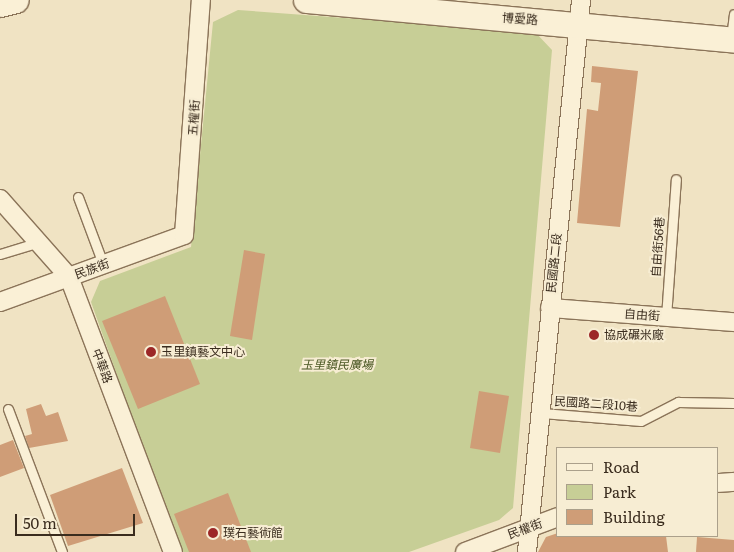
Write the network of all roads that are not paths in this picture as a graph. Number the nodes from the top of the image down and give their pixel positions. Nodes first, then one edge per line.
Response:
1 (16, 0) edge
2 (202, 0) edge
3 (312, 0) edge
4 (0, 4) edge
5 (404, 5) edge
6 (579, 12) edge
7 (734, 14) edge
8 (733, 40) edge
9 (676, 180) dead end
10 (78, 197) dead end
11 (0, 199) edge
12 (184, 235) joint
13 (37, 243) junction
14 (0, 254) edge
15 (103, 264) junction
16 (69, 277) junction
17 (0, 302) edge
18 (550, 308) junction
19 (666, 317) junction
20 (734, 322) edge
21 (734, 403) edge
22 (8, 409) dead end
23 (542, 413) junction
24 (734, 482) edge
25 (719, 483) edge
26 (556, 518) edge
27 (531, 526) junction
28 (62, 552) edge
29 (172, 552) edge
30 (465, 552) edge
31 (527, 552) edge

1 - 4 street
2 - 12 street, 五權街
3 - 5 street, 博愛路
5 - 6 street, 博愛路
6 - 8 street, 博愛路
6 - 18 street, 民國路二段
7 - 8 lane
9 - 19 lane, 自由街56巷
10 - 15 lane
11 - 13 street, 中華路
12 - 15 street, 民族街
13 - 14 lane
13 - 16 street, 中華路
15 - 16 street, 民族街
16 - 17 street, 民族街
16 - 29 street, 中華路
18 - 19 street, 自由街
18 - 23 street, 民國路二段
19 - 20 street, 自由街
21 - 23 lane, 民國路二段10巷
22 - 28 lane
23 - 27 street, 民國路二段
24 - 25 street
26 - 27 street, 民權街
27 - 30 street, 民權街
27 - 31 street, 民國路二段

